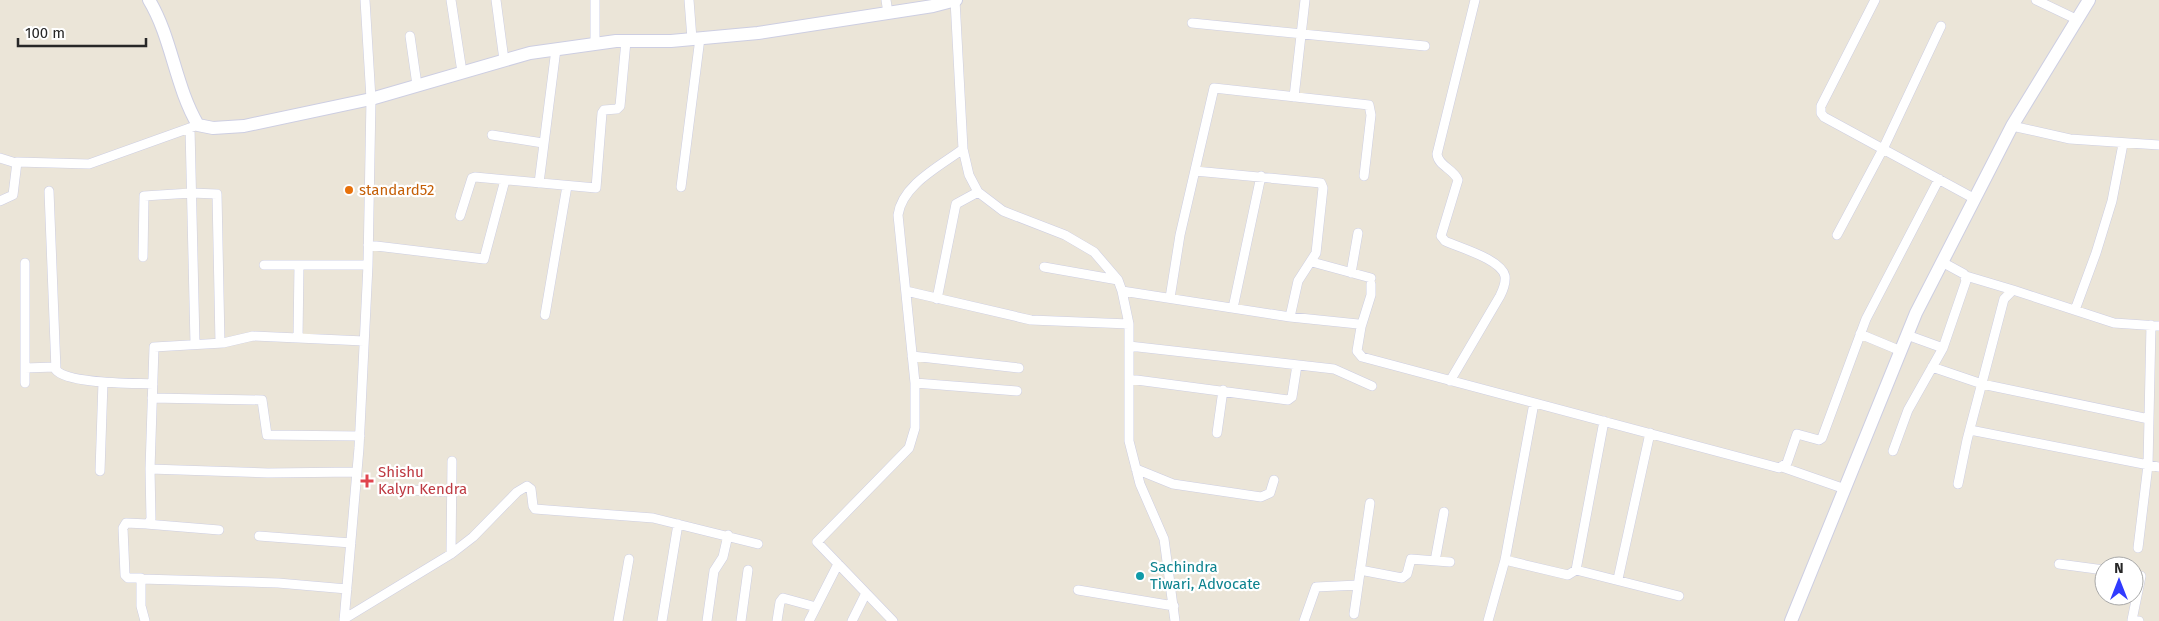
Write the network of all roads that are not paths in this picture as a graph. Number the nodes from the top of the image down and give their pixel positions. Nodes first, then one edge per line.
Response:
1 (149, 0) edge
2 (365, 0) edge
3 (451, 0) edge
4 (496, 0) edge
5 (595, 0) edge
6 (689, 0) edge
7 (886, 0) edge
8 (956, 0) edge
9 (1305, 0) edge
10 (1475, 0) edge
11 (1875, 0) edge
12 (2036, 0) edge
13 (2089, 0) edge
14 (936, 3) edge
15 (911, 5) edge
16 (888, 13) junction
17 (2078, 20) junction
18 (1192, 23) dead end
19 (1941, 26) dead end
20 (1301, 34) junction
21 (410, 36) dead end
22 (696, 39) junction
23 (626, 41) junction
24 (595, 44) junction
25 (1425, 46) dead end
26 (556, 49) junction
27 (504, 60) junction
28 (462, 72) junction
29 (417, 85) junction
30 (1294, 97) junction
31 (372, 99) junction
32 (194, 126) junction
33 (2012, 126) junction
34 (492, 135) dead end
35 (543, 142) junction
36 (2123, 144) junction
37 (2159, 145) edge
38 (963, 149) junction
39 (1883, 149) junction
40 (0, 158) edge
41 (16, 163) junction
42 (1195, 171) junction
43 (1261, 176) junction
44 (1364, 176) dead end
45 (1938, 179) junction
46 (505, 180) junction
47 (539, 183) junction
48 (567, 186) junction
49 (681, 187) dead end
50 (49, 191) dead end
51 (191, 192) junction
52 (978, 192) junction
53 (1975, 199) junction
54 (0, 202) edge
55 (460, 216) dead end
56 (1358, 233) dead end
57 (1837, 235) dead end
58 (368, 245) junction
59 (143, 257) dead end
60 (1312, 262) junction
61 (1942, 262) junction
62 (26, 263) dead end
63 (264, 265) dead end
64 (299, 265) junction
65 (368, 265) junction
66 (1044, 267) dead end
67 (1351, 273) junction
68 (1966, 276) junction
69 (1118, 280) junction
70 (2014, 290) junction
71 (906, 291) junction
72 (1122, 291) junction
73 (937, 298) junction
74 (1170, 298) junction
75 (1233, 308) junction
76 (2075, 310) junction
77 (545, 315) dead end
78 (1290, 317) junction
79 (1129, 324) junction
80 (2155, 325) edge
81 (1361, 327) junction
82 (1860, 334) junction
83 (1907, 335) junction
84 (298, 338) junction
85 (364, 341) junction
86 (220, 343) junction
87 (195, 344) junction
88 (1129, 346) junction
89 (1943, 348) junction
90 (1901, 350) junction
91 (912, 356) junction
92 (1297, 365) junction
93 (55, 367) junction
94 (1932, 367) junction
95 (25, 368) junction
96 (1018, 368) dead end
97 (1129, 379) junction
98 (1450, 381) junction
99 (103, 382) junction
100 (25, 383) dead end
101 (915, 383) junction
102 (152, 384) junction
103 (1982, 384) junction
104 (1372, 386) dead end
105 (1223, 390) junction
106 (1016, 391) dead end
107 (152, 398) junction
108 (1534, 403) junction
109 (2149, 419) junction
110 (1604, 421) junction
111 (1970, 430) junction
112 (1217, 433) dead end
113 (1650, 434) junction
114 (360, 436) junction
115 (1893, 451) dead end
116 (452, 461) dead end
117 (2148, 465) junction
118 (1782, 467) junction
119 (2159, 467) edge
120 (150, 469) junction
121 (1136, 469) junction
122 (100, 471) dead end
123 (357, 472) junction
124 (1274, 480) dead end
125 (1958, 484) dead end
126 (1845, 489) junction
127 (409, 490) dead end
128 (452, 492) junction
129 (1370, 503) dead end
130 (1444, 512) dead end
131 (146, 524) junction
132 (678, 524) junction
133 (219, 530) dead end
134 (728, 535) junction
135 (258, 536) dead end
136 (351, 542) junction
137 (758, 544) dead end
138 (2138, 548) dead end
139 (452, 554) junction
140 (629, 559) dead end
141 (1505, 560) junction
142 (1435, 561) junction
143 (1450, 562) dead end
144 (838, 564) junction
145 (2059, 564) dead end
146 (2094, 569) edge
147 (748, 570) dead end
148 (1360, 570) junction
149 (1576, 570) junction
150 (140, 579) junction
151 (1618, 579) junction
152 (1358, 585) junction
153 (347, 589) junction
154 (1078, 590) dead end
155 (866, 593) junction
156 (1679, 596) dead end
157 (1174, 606) junction
158 (2135, 606) edge
159 (816, 607) junction
160 (1354, 614) dead end
161 (344, 620) edge
162 (145, 621) edge
163 (618, 621) edge
164 (662, 621) edge
165 (707, 621) edge
166 (741, 621) edge
167 (777, 621) edge
168 (809, 621) edge
169 (852, 621) edge
170 (892, 621) edge
171 (1175, 621) edge
172 (1304, 621) edge
173 (1488, 621) edge
174 (1791, 621) edge
175 (2139, 621) edge

1 - 32 street
2 - 31 street
3 - 28 street
4 - 27 street
5 - 24 street
6 - 22 street
7 - 16 street
8 - 14 street
8 - 38 street
9 - 20 street
10 - 98 street
11 - 39 street
12 - 17 street
13 - 17 street
14 - 15 street
15 - 16 street
16 - 22 street
17 - 33 street
18 - 20 street
19 - 39 street
20 - 25 street
20 - 30 street
21 - 29 street
22 - 23 street
22 - 49 street
23 - 24 street
23 - 48 street
24 - 26 street
26 - 27 street
26 - 35 street
27 - 28 street
28 - 29 street
29 - 31 street
30 - 42 street
30 - 44 street
31 - 32 street
31 - 58 street
32 - 41 street
32 - 51 street
33 - 36 street
33 - 53 street
34 - 35 street
35 - 47 street
36 - 37 street
36 - 76 street
38 - 52 street
38 - 71 street
39 - 45 street
39 - 57 street
40 - 41 street
41 - 54 street
42 - 43 street
42 - 74 street
43 - 60 street
43 - 75 street
45 - 53 street
45 - 82 street
46 - 47 street
46 - 55 street
46 - 58 street
47 - 48 street
48 - 77 street
50 - 93 street
51 - 59 street
51 - 86 street
51 - 87 street
52 - 69 street
52 - 73 street
53 - 61 street
56 - 67 street
58 - 65 street
60 - 67 street
60 - 78 street
61 - 68 street
61 - 83 street
62 - 95 street
63 - 64 street
64 - 65 street
64 - 84 street
65 - 85 street
66 - 69 street
67 - 81 street
68 - 70 street
68 - 89 street
69 - 72 street
70 - 76 street
70 - 103 street
71 - 73 street
71 - 91 street
72 - 74 street
72 - 79 street
73 - 79 street
74 - 75 street
75 - 78 street
76 - 80 street
78 - 81 street
79 - 88 street
80 - 109 street
81 - 98 street
82 - 90 street
82 - 118 street
83 - 89 street
83 - 90 street
84 - 85 street
84 - 86 street
85 - 114 street
86 - 87 street
87 - 102 street
88 - 92 street
88 - 97 street
89 - 94 street
90 - 126 street
91 - 96 street
91 - 101 street
92 - 104 street
92 - 105 street
93 - 95 street
93 - 99 street
94 - 103 street
94 - 115 street
95 - 100 street
97 - 105 street
97 - 121 street
98 - 108 street
99 - 102 street
99 - 122 street
101 - 106 street
101 - 144 street
102 - 107 street
103 - 109 street
103 - 111 street
105 - 112 street
107 - 114 street
107 - 120 street
108 - 110 street
108 - 141 street
109 - 117 street
110 - 113 street
110 - 149 street
111 - 117 street
111 - 125 street
113 - 118 street
113 - 151 street
114 - 123 street
116 - 128 street
117 - 119 street
117 - 138 street
118 - 126 street
120 - 123 street
120 - 131 street
121 - 124 street
121 - 157 street
123 - 136 street
126 - 174 street
127 - 128 street
128 - 139 street
129 - 148 street
130 - 142 street
131 - 133 street
131 - 150 street
132 - 134 street
132 - 139 street
132 - 164 street
134 - 137 street
134 - 165 street
135 - 136 street
136 - 153 street
139 - 161 street
140 - 163 street
141 - 149 street
141 - 173 street
142 - 143 street
142 - 148 street
144 - 155 street
144 - 159 street
145 - 146 street
147 - 166 street
148 - 152 street
149 - 151 street
150 - 153 street
150 - 162 street
151 - 156 street
152 - 160 street
152 - 172 street
153 - 161 street
154 - 157 street
155 - 169 street
155 - 170 street
157 - 171 street
158 - 175 street
159 - 167 street
159 - 168 street

